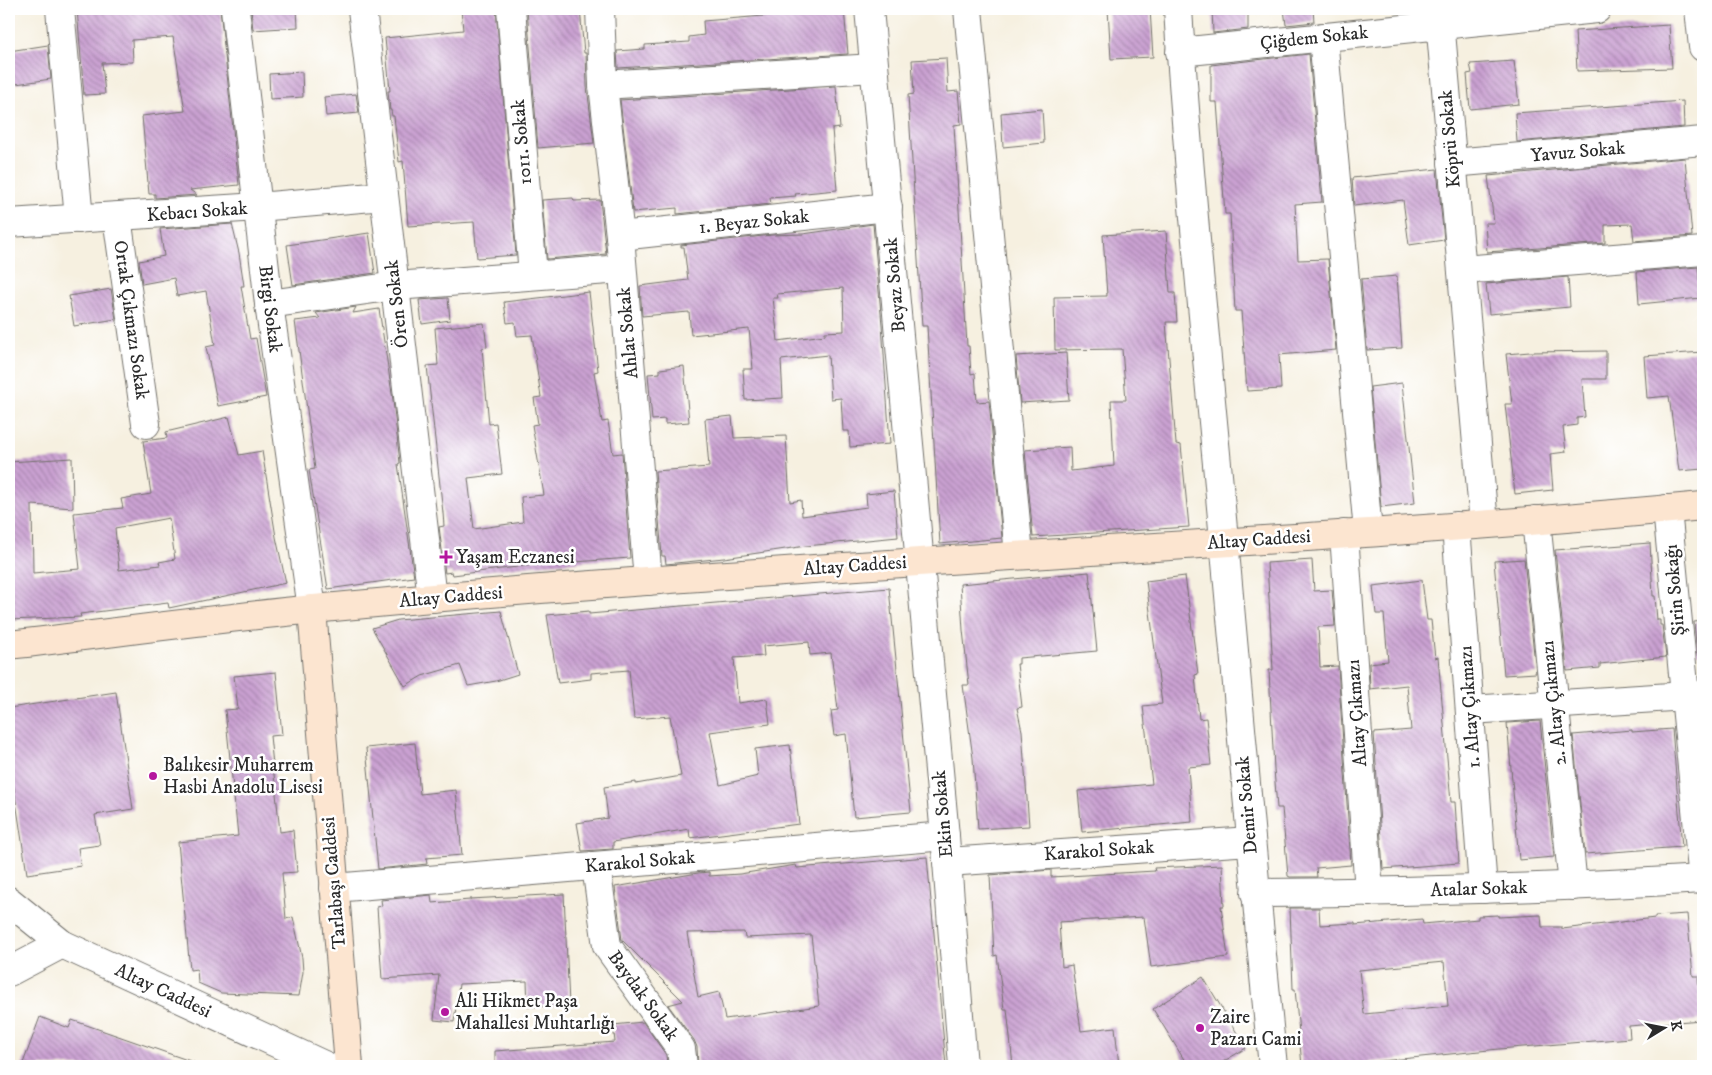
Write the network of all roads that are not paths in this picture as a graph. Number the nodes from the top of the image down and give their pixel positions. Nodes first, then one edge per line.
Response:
1 (60, 9) edge
2 (235, 9) edge
3 (362, 9) edge
4 (510, 9) edge
5 (600, 9) edge
6 (869, 9) edge
7 (968, 9) edge
8 (1178, 9) edge
9 (1597, 9) edge
10 (1699, 9) edge
11 (1440, 17) edge
12 (1323, 37) junction
13 (1703, 47) edge
14 (1180, 52) junction
15 (874, 68) junction
16 (604, 85) junction
17 (1703, 141) edge
18 (1452, 163) junction
19 (384, 196) junction
20 (888, 207) junction
21 (258, 208) junction
22 (117, 217) junction
23 (79, 219) junction
24 (9, 223) edge
25 (620, 236) junction
26 (1703, 251) edge
27 (622, 269) junction
28 (1462, 270) junction
29 (533, 275) junction
30 (395, 286) junction
31 (269, 304) junction
32 (146, 424) dead end
33 (1703, 506) edge
34 (1667, 509) junction
35 (1536, 520) junction
36 (1484, 524) junction
37 (1456, 526) junction
38 (1356, 533) junction
39 (1224, 544) junction
40 (1019, 555) junction
41 (920, 562) junction
42 (648, 581) junction
43 (432, 598) junction
44 (312, 609) junction
45 (9, 646) edge
46 (1694, 695) edge
47 (1554, 704) junction
48 (1470, 710) junction
49 (1250, 841) junction
50 (946, 849) junction
51 (596, 866) junction
52 (1703, 880) edge
53 (1573, 886) junction
54 (334, 888) junction
55 (1484, 889) junction
56 (1369, 892) junction
57 (1255, 893) junction
58 (9, 901) edge
59 (62, 944) junction
60 (9, 972) edge
61 (326, 1066) edge
62 (349, 1066) edge
63 (683, 1066) edge
64 (963, 1066) edge
65 (1272, 1066) edge

1 - 23 street
2 - 21 street, Birgi Sokak
3 - 19 street, Ören Sokak
4 - 29 street, 1011. Sokak
5 - 16 street, Ahlat Sokak
6 - 15 street, Beyaz Sokak
7 - 40 street
8 - 14 street, Demir Sokak
9 - 11 street, Çiğdem Sokak
10 - 13 street
11 - 12 street, Çiğdem Sokak
11 - 18 street, Köprü Sokak
12 - 14 street, Çiğdem Sokak
12 - 38 street, Altay Çıkmazı
14 - 39 street, Demir Sokak
15 - 16 street
15 - 20 street, Beyaz Sokak
16 - 25 street, Ahlat Sokak
17 - 18 street, Yavuz Sokak
18 - 28 street, Köprü Sokak
19 - 21 street, Kebacı Sokak
19 - 30 street, Ören Sokak
20 - 25 street, 1. Beyaz Sokak
20 - 41 street, Beyaz Sokak
21 - 22 street, Kebacı Sokak
21 - 31 street, Birgi Sokak
22 - 23 street, Kebacı Sokak
22 - 32 street, Ortak Çıkmazı Sokak
23 - 24 street, Kebacı Sokak
25 - 27 street, Ahlat Sokak
26 - 28 street
27 - 29 street
27 - 42 street, Ahlat Sokak
28 - 36 street, Köprü Sokak
29 - 30 street
30 - 31 street
30 - 43 street, Ören Sokak
31 - 44 street, Birgi Sokak
33 - 34 main road, Altay Caddesi
34 - 35 main road, Altay Caddesi
34 - 46 street, Şirin Sokağı
35 - 36 main road, Altay Caddesi
35 - 47 street, 2. Altay Çıkmazı
36 - 37 main road, Altay Caddesi
37 - 38 main road, Altay Caddesi
37 - 48 street, 1. Altay Çıkmazı
38 - 39 main road, Altay Caddesi
38 - 56 street, Altay Çıkmazı
39 - 40 main road, Altay Caddesi
39 - 49 street, Demir Sokak
40 - 41 main road, Altay Caddesi
41 - 42 main road, Altay Caddesi
41 - 50 street, Ekin Sokak
42 - 43 main road, Altay Caddesi
43 - 44 main road, Altay Caddesi
44 - 45 main road, Altay Caddesi
44 - 54 main road, Tarlabaşı Caddesi
46 - 47 street
46 - 52 street, Şirin Sokağı
47 - 48 street
47 - 53 street, 2. Altay Çıkmazı
48 - 55 street, 1. Altay Çıkmazı
49 - 50 street, Karakol Sokak
49 - 57 street, Demir Sokak
50 - 51 street, Karakol Sokak
50 - 64 street, Ekin Sokak
51 - 54 street, Karakol Sokak
51 - 63 street, Baydak Sokak
52 - 53 street, Atalar Sokak
53 - 55 street, Atalar Sokak
54 - 62 main road, Tarlabaşı Caddesi
55 - 56 street, Atalar Sokak
56 - 57 street, Atalar Sokak
57 - 65 street, Demir Sokak
58 - 59 street, Altay Caddesi
59 - 60 street
59 - 61 street, Altay Caddesi

